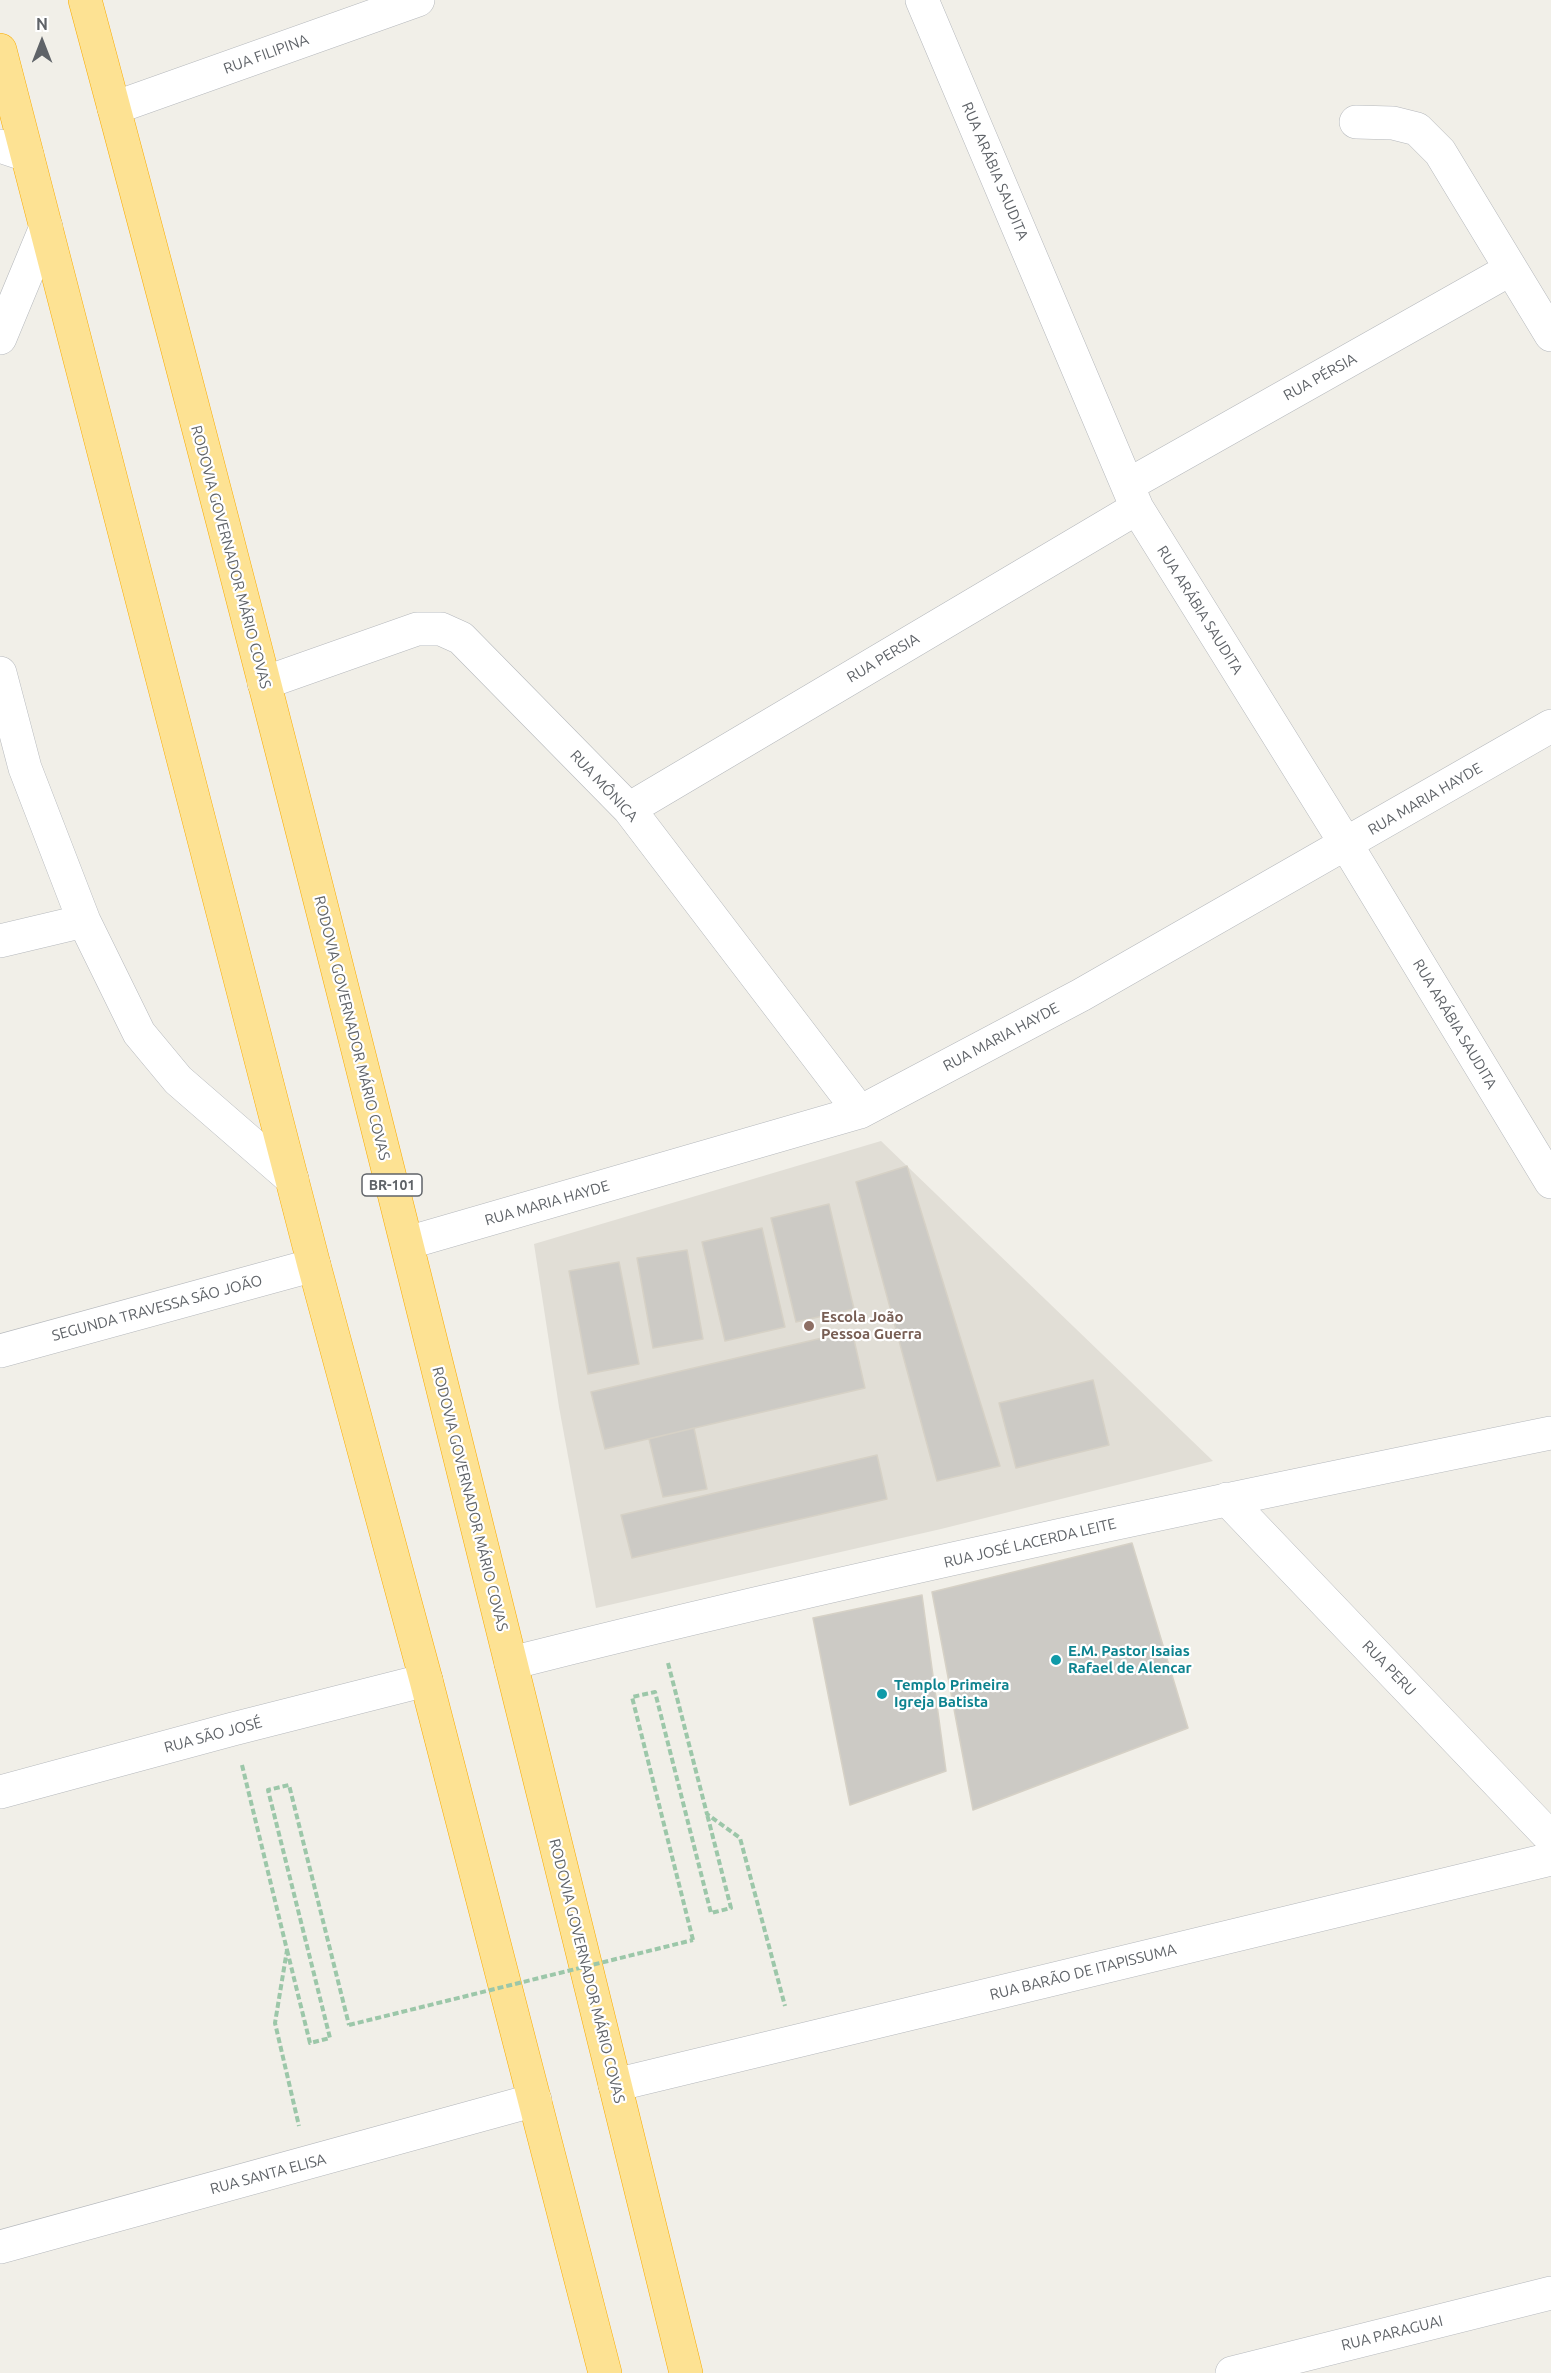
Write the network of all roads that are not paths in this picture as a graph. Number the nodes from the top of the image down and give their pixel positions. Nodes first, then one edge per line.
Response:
1 (85, 0) edge
2 (418, 0) edge
3 (922, 0) edge
4 (0, 50) edge
5 (114, 108) junction
6 (1356, 122) dead end
7 (13, 151) edge
8 (46, 227) junction
9 (1511, 269) junction
10 (1551, 335) edge
11 (0, 338) edge
12 (1133, 496) junction
13 (0, 674) edge
14 (264, 683) junction
15 (1551, 726) edge
16 (629, 809) junction
17 (1346, 844) junction
18 (84, 921) junction
19 (0, 941) edge
20 (860, 1112) junction
21 (292, 1179) junction
22 (1551, 1182) edge
23 (407, 1243) junction
24 (314, 1265) junction
25 (0, 1351) edge
26 (1551, 1433) edge
27 (1227, 1499) junction
28 (511, 1663) junction
29 (426, 1680) junction
30 (0, 1792) edge
31 (1551, 1838) edge
32 (1551, 1859) edge
33 (615, 2085) junction
34 (535, 2100) junction
35 (0, 2247) edge
36 (1551, 2293) edge
37 (605, 2373) edge
38 (686, 2373) edge
39 (1232, 2373) edge

1 - 5 highway, RODOVIA GOVERNADOR MÁRIO COVAS / BR-101
2 - 5 street, RUA FILIPINA
3 - 12 street, RUA ARÁBIA SAUDITA
4 - 7 highway
5 - 14 highway, RODOVIA GOVERNADOR MÁRIO COVAS / BR-101
6 - 9 street
7 - 8 highway
8 - 11 street
8 - 21 highway
9 - 10 street
9 - 12 street, RUA PÉRSIA
12 - 16 street, RUA PERSIA
12 - 17 street, RUA ARÁBIA SAUDITA
13 - 18 street
14 - 16 street, RUA MÔNICA
14 - 23 highway, RODOVIA GOVERNADOR MÁRIO COVAS / BR-101
15 - 17 street, RUA MARIA HAYDE
16 - 20 street, RUA MÔNICA
17 - 20 street, RUA MARIA HAYDE
17 - 22 street, RUA ARÁBIA SAUDITA
18 - 19 street
18 - 21 street
20 - 23 street, RUA MARIA HAYDE
21 - 24 highway
23 - 28 highway, RODOVIA GOVERNADOR MÁRIO COVAS / BR-101
24 - 25 street, SEGUNDA TRAVESSA SÃO JOÃO
24 - 29 highway
26 - 27 street, RUA JOSÉ LACERDA LEITE
27 - 28 street, RUA JOSÉ LACERDA LEITE
27 - 31 street, RUA PERU
28 - 33 highway, RODOVIA GOVERNADOR MÁRIO COVAS / BR-101
29 - 30 street, RUA SÃO JOSÉ
29 - 34 highway
32 - 33 street, RUA BARÃO DE ITAPISSUMA
33 - 38 highway, RODOVIA GOVERNADOR MÁRIO COVAS / BR-101
34 - 35 street, RUA SANTA ELISA
34 - 37 highway
36 - 39 street, RUA PARAGUAI

